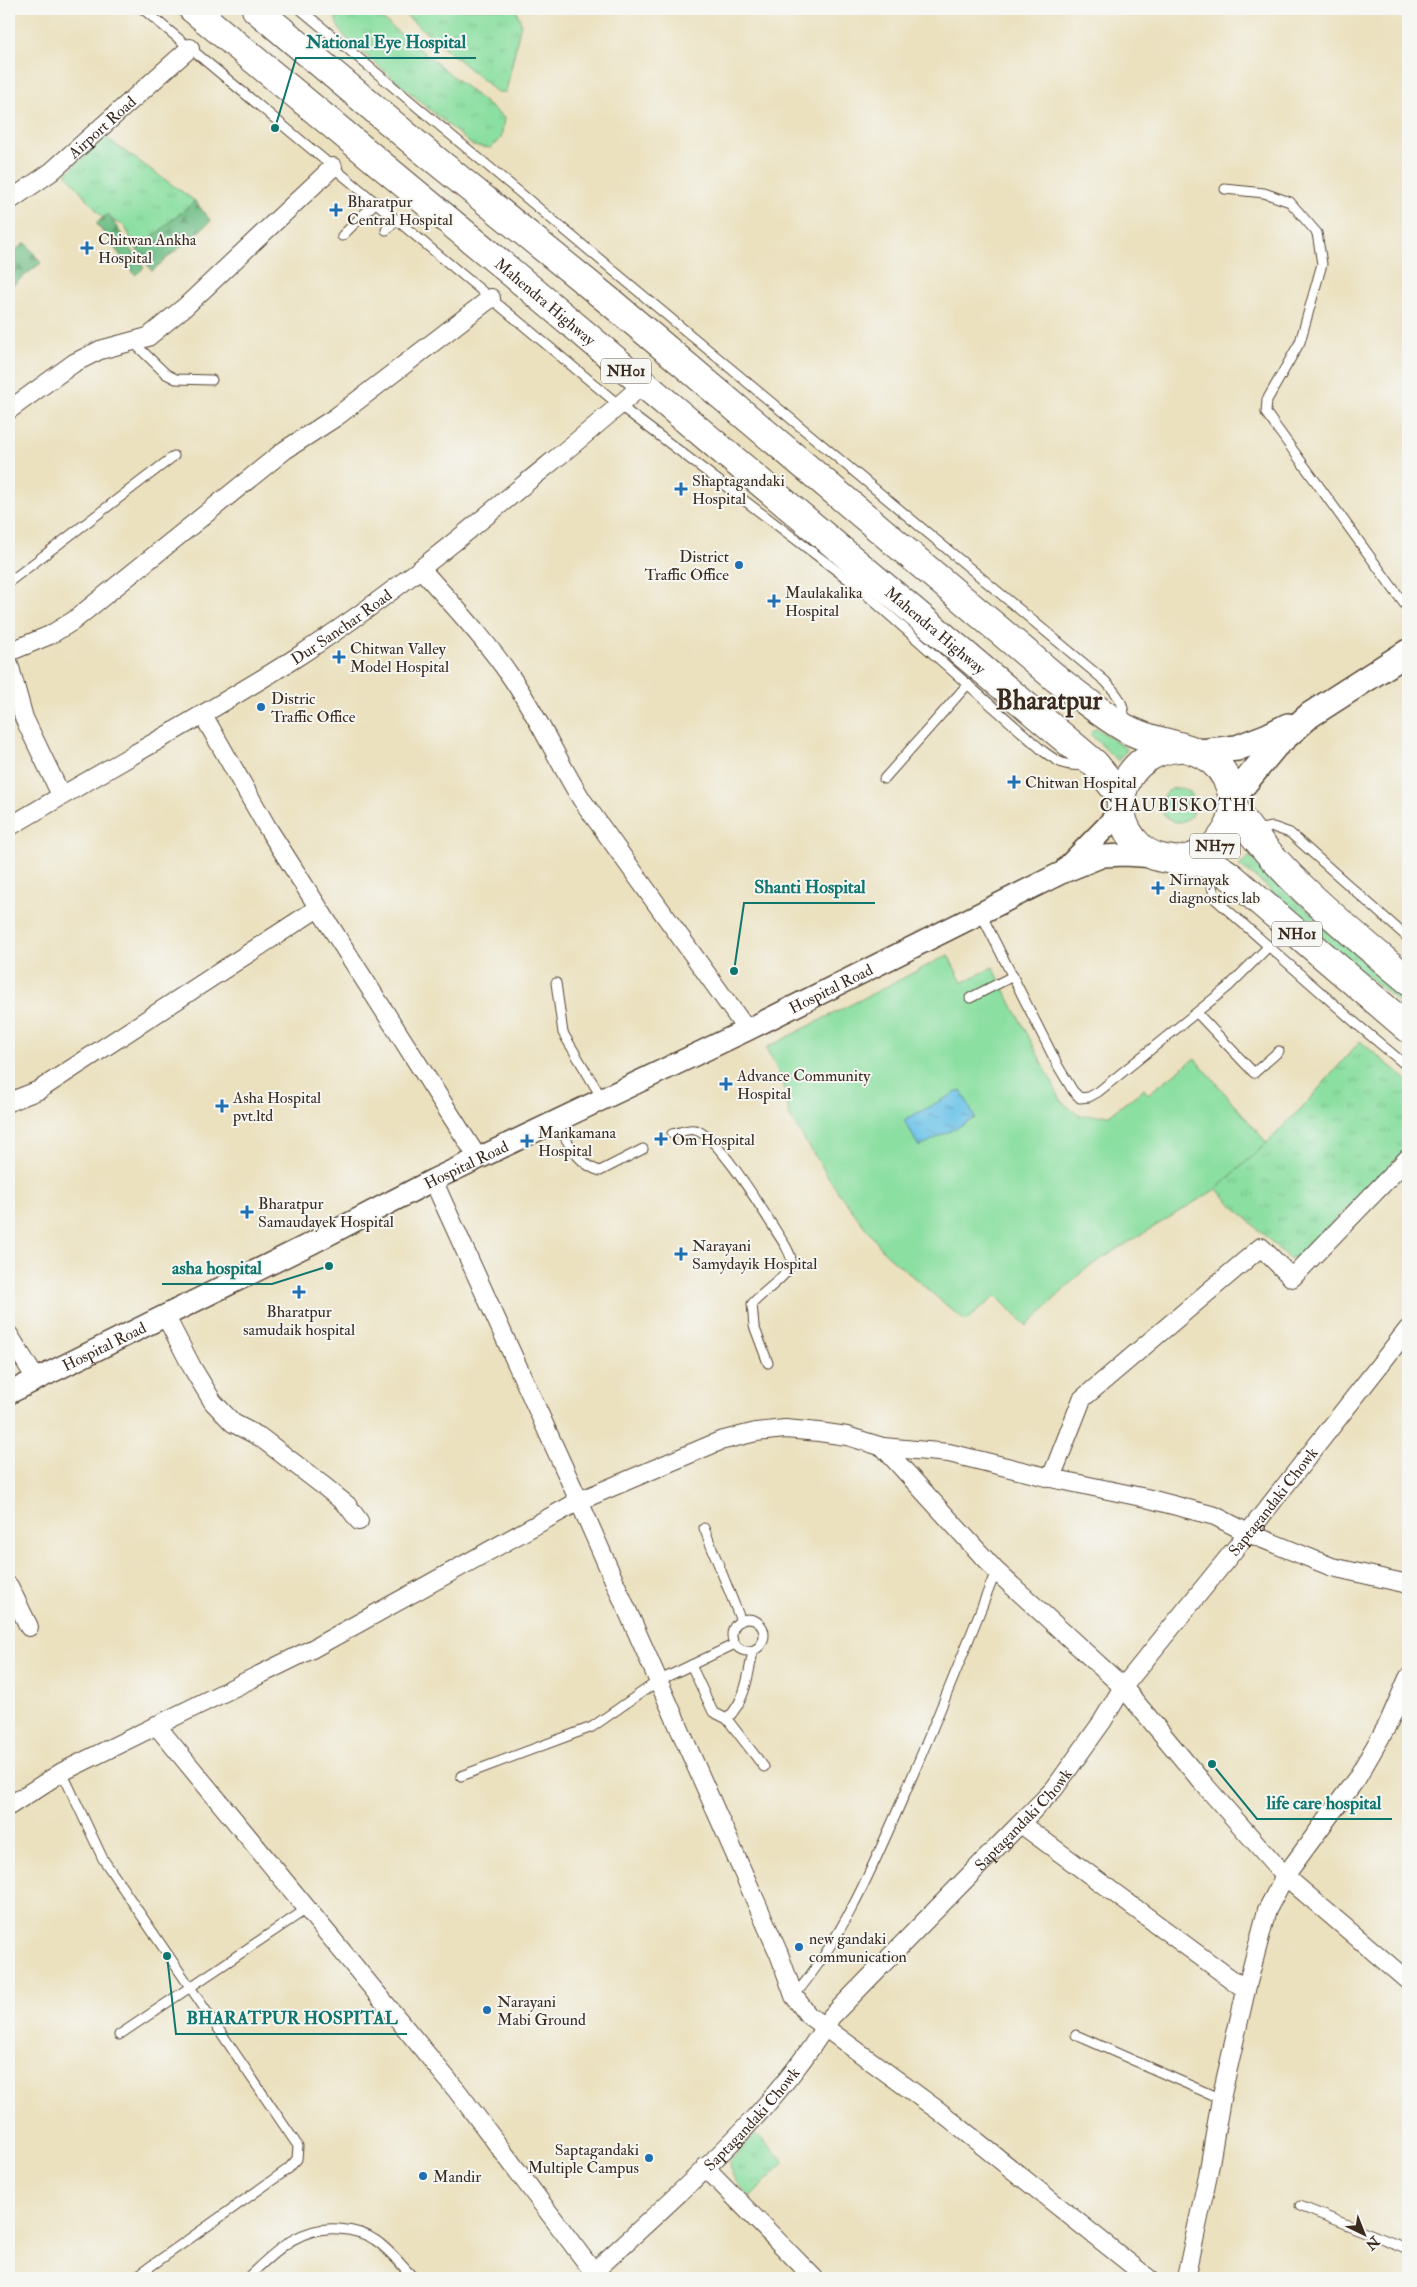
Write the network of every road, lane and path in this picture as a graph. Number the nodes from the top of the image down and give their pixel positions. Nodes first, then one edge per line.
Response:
1 (143, 9) edge
2 (193, 9) edge
3 (256, 9) edge
4 (300, 9) edge
5 (190, 48) junction
6 (333, 166) junction
7 (1226, 189) dead end
8 (9, 201) edge
9 (376, 202) junction
10 (397, 219) junction
11 (386, 230) dead end
12 (342, 236) dead end
13 (492, 298) junction
14 (134, 342) junction
15 (212, 380) dead end
16 (642, 384) junction
17 (619, 405) junction
18 (9, 410) edge
19 (174, 456) dead end
20 (421, 568) junction
21 (9, 582) edge
22 (1408, 609) edge
23 (9, 652) edge
24 (1408, 652) edge
25 (9, 664) edge
26 (968, 684) junction
27 (203, 714) junction
28 (1310, 715) junction
29 (1125, 728) junction
30 (1191, 750) junction
31 (1095, 764) junction
32 (884, 779) dead end
33 (61, 796) junction
34 (1121, 802) junction
35 (1234, 803) junction
36 (9, 827) edge
37 (1249, 831) junction
38 (1167, 859) junction
39 (1216, 867) junction
40 (1059, 874) junction
41 (318, 908) junction
42 (981, 913) junction
43 (1408, 938) edge
44 (1269, 946) junction
45 (1013, 976) junction
46 (1408, 980) edge
47 (556, 983) dead end
48 (970, 998) dead end
49 (1197, 1013) junction
50 (1408, 1028) edge
51 (747, 1030) junction
52 (1279, 1051) dead end
53 (1408, 1067) edge
54 (603, 1100) junction
55 (9, 1102) edge
56 (556, 1122) junction
57 (672, 1134) dead end
58 (642, 1149) dead end
59 (478, 1158) junction
60 (1408, 1158) edge
61 (433, 1180) junction
62 (165, 1315) junction
63 (1408, 1329) edge
64 (9, 1335) edge
65 (768, 1363) dead end
66 (36, 1379) junction
67 (9, 1393) edge
68 (883, 1447) junction
69 (1051, 1478) junction
70 (579, 1501) junction
71 (359, 1521) dead end
72 (704, 1528) dead end
73 (1248, 1532) junction
74 (996, 1571) junction
75 (1408, 1584) edge
76 (9, 1586) edge
77 (742, 1621) junction
78 (29, 1627) dead end
79 (735, 1644) junction
80 (753, 1651) junction
81 (691, 1666) junction
82 (1408, 1678) edge
83 (658, 1681) junction
84 (1123, 1687) junction
85 (727, 1718) junction
86 (156, 1725) junction
87 (764, 1767) dead end
88 (62, 1772) junction
89 (461, 1776) dead end
90 (9, 1806) edge
91 (1020, 1824) junction
92 (1285, 1876) junction
93 (308, 1908) junction
94 (1408, 1981) edge
95 (190, 1987) junction
96 (1246, 1990) junction
97 (794, 1996) junction
98 (826, 2026) junction
99 (119, 2035) dead end
100 (1076, 2035) dead end
101 (1221, 2099) junction
102 (705, 2167) junction
103 (1300, 2206) dead end
104 (1408, 2249) edge
105 (596, 2275) edge
106 (134, 2278) edge
107 (247, 2278) edge
108 (414, 2278) edge
109 (814, 2278) edge
110 (1148, 2278) edge
111 (1186, 2278) edge

1 - 5 lane
2 - 16 highway, Mahendra Highway / NH01
3 - 29 highway, NH01
4 - 29 lane
5 - 6 lane
5 - 8 street, Airport Road
6 - 9 lane
6 - 14 street
7 - 22 lane
9 - 10 lane
9 - 12 lane
10 - 11 lane
10 - 13 lane
13 - 17 lane
13 - 23 street
14 - 15 lane
14 - 18 street
16 - 17 street, Dur Sanchar Road
16 - 31 highway, Mahendra Highway / NH01
17 - 20 street, Dur Sanchar Road
17 - 26 lane
19 - 21 lane
20 - 27 street, Dur Sanchar Road
20 - 51 street
24 - 28 main road, NH77
25 - 33 street
26 - 31 lane
26 - 32 lane
27 - 33 street, Dur Sanchar Road
27 - 41 street
28 - 30 main road, NH77
28 - 35 main road, NH77
29 - 30 highway, NH01
30 - 34 highway, NH77
30 - 35 highway, NH01
31 - 34 highway, Mahendra Highway / NH01
33 - 36 street, Dur Sanchar Road
34 - 38 highway, Mahendra Highway / NH01
34 - 40 street, Hospital Road
35 - 37 highway, NH01
35 - 38 highway, NH77
37 - 43 lane
37 - 46 highway, NH01
38 - 39 highway, Mahendra Highway / NH01
38 - 40 street, Hospital Road
39 - 44 lane
39 - 50 highway, Mahendra Highway / NH01
40 - 42 street, Hospital Road
41 - 55 street
41 - 59 street
42 - 45 lane
42 - 51 street, Hospital Road
44 - 49 lane
44 - 53 lane
45 - 48 lane
45 - 49 lane
47 - 54 lane
49 - 52 lane
51 - 54 street, Hospital Road
54 - 56 street, Hospital Road
56 - 58 lane
56 - 59 street, Hospital Road
57 - 65 lane
59 - 61 street, Hospital Road
60 - 69 street
61 - 62 street, Hospital Road
61 - 70 street
62 - 66 street, Hospital Road
62 - 71 street
63 - 73 street, Saptagandaki Chowk
64 - 66 street
66 - 67 street, Hospital Road
68 - 69 street
68 - 70 street
68 - 74 street
69 - 73 street
70 - 83 street
70 - 86 street
72 - 77 lane
73 - 75 street
73 - 84 street, Saptagandaki Chowk
74 - 84 street
74 - 97 lane
76 - 78 street
77 - 79 lane
77 - 80 lane
79 - 80 lane
79 - 81 lane
80 - 85 lane
81 - 83 lane
81 - 85 lane
82 - 92 street
83 - 89 lane
83 - 97 street
84 - 91 street, Saptagandaki Chowk
84 - 92 street
85 - 87 lane
86 - 88 street
86 - 93 street
88 - 90 street
88 - 95 lane
91 - 96 street
91 - 98 street, Saptagandaki Chowk
92 - 94 street
92 - 96 street
93 - 95 lane
93 - 105 street
95 - 99 lane
95 - 106 lane
96 - 101 street
97 - 98 street
98 - 102 street, Saptagandaki Chowk
98 - 110 street
100 - 101 lane
101 - 111 street
102 - 105 street, Saptagandaki Chowk
102 - 109 street
103 - 104 lane
107 - 108 lane

